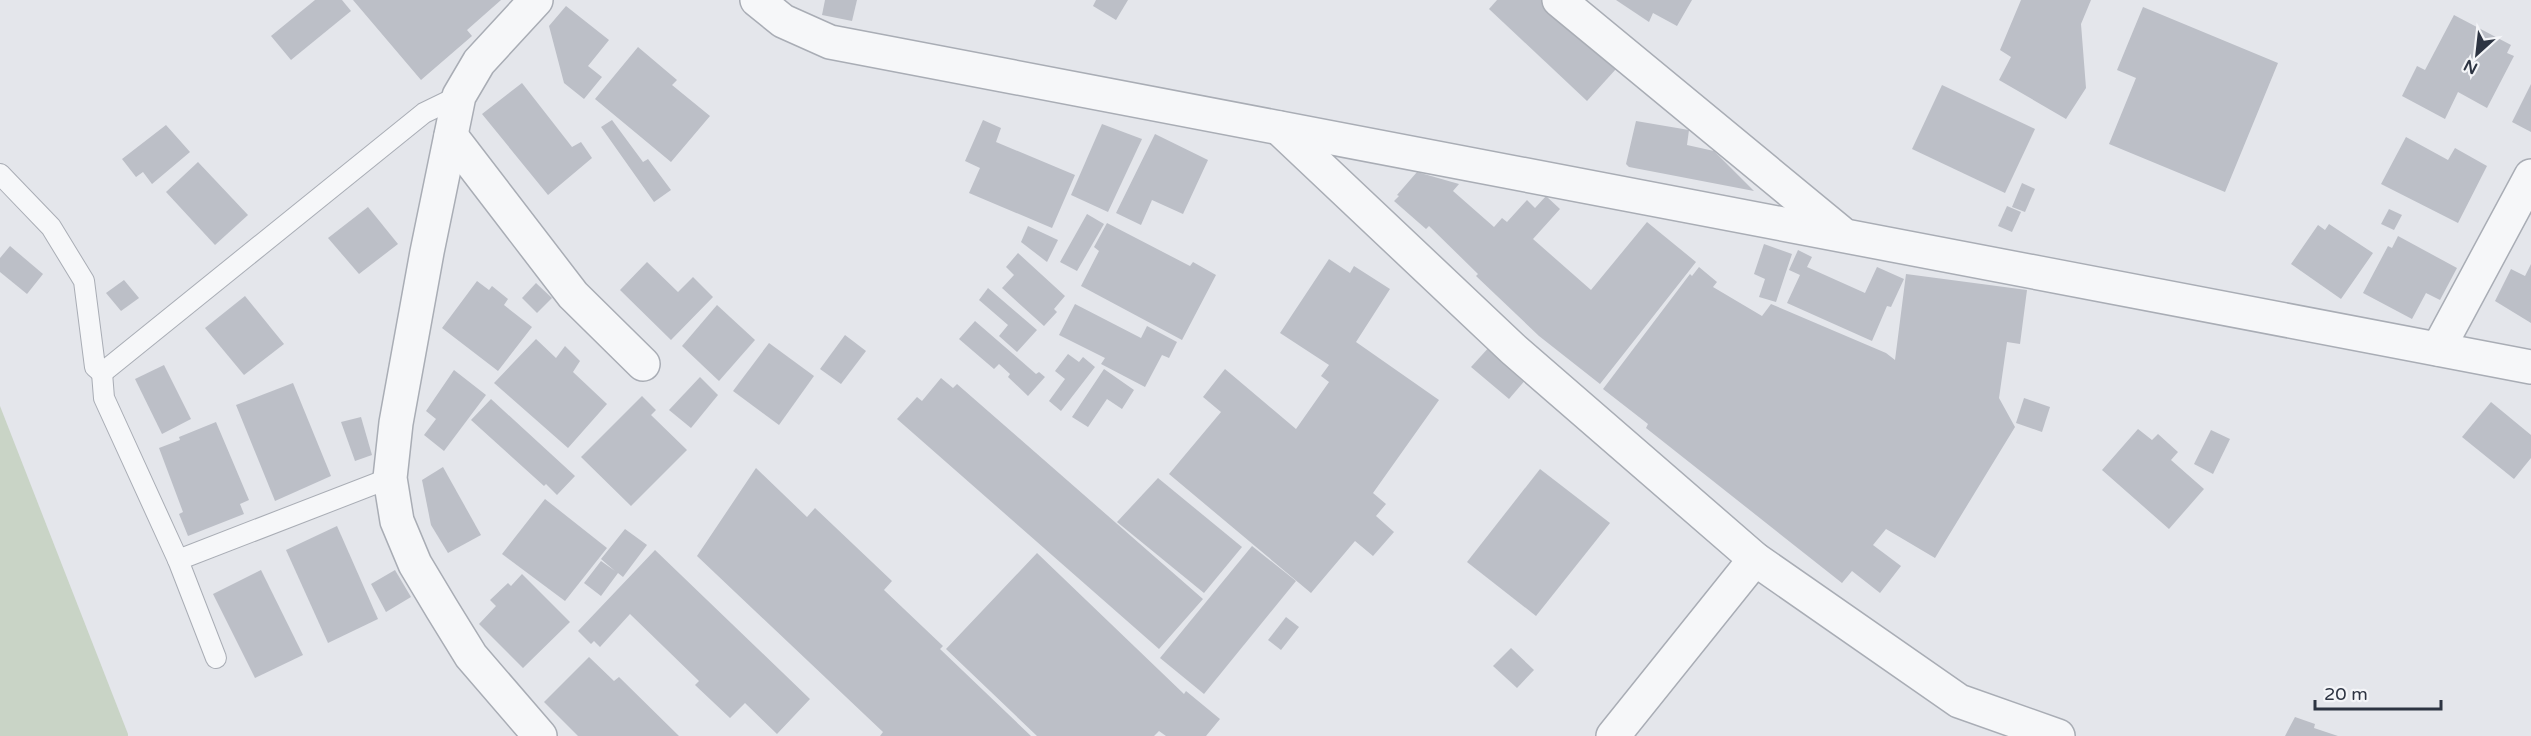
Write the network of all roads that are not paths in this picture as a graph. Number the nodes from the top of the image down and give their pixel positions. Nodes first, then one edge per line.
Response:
1 (536, 0) edge
2 (757, 0) edge
3 (1559, 0) edge
4 (459, 96) junction
5 (1279, 128) junction
6 (451, 136) junction
7 (0, 174) edge
8 (2531, 176) edge
9 (1842, 235) junction
10 (2438, 349) junction
11 (643, 364) dead end
12 (2531, 367) edge
13 (102, 373) junction
14 (390, 478) junction
15 (1755, 559) junction
16 (178, 560) junction
17 (216, 658) dead end
18 (1959, 701) junction
19 (540, 736) edge
20 (1612, 736) edge
21 (1981, 736) edge
22 (2058, 736) edge

1 - 4 street
2 - 5 street
3 - 9 street
4 - 6 street
4 - 13 lane
5 - 9 street
5 - 15 street
6 - 11 street
6 - 14 street
7 - 13 lane
8 - 10 street
9 - 10 street
10 - 12 street
13 - 16 lane
14 - 16 lane
14 - 19 street
15 - 18 street
15 - 20 street
16 - 17 lane
18 - 21 street
18 - 22 street

